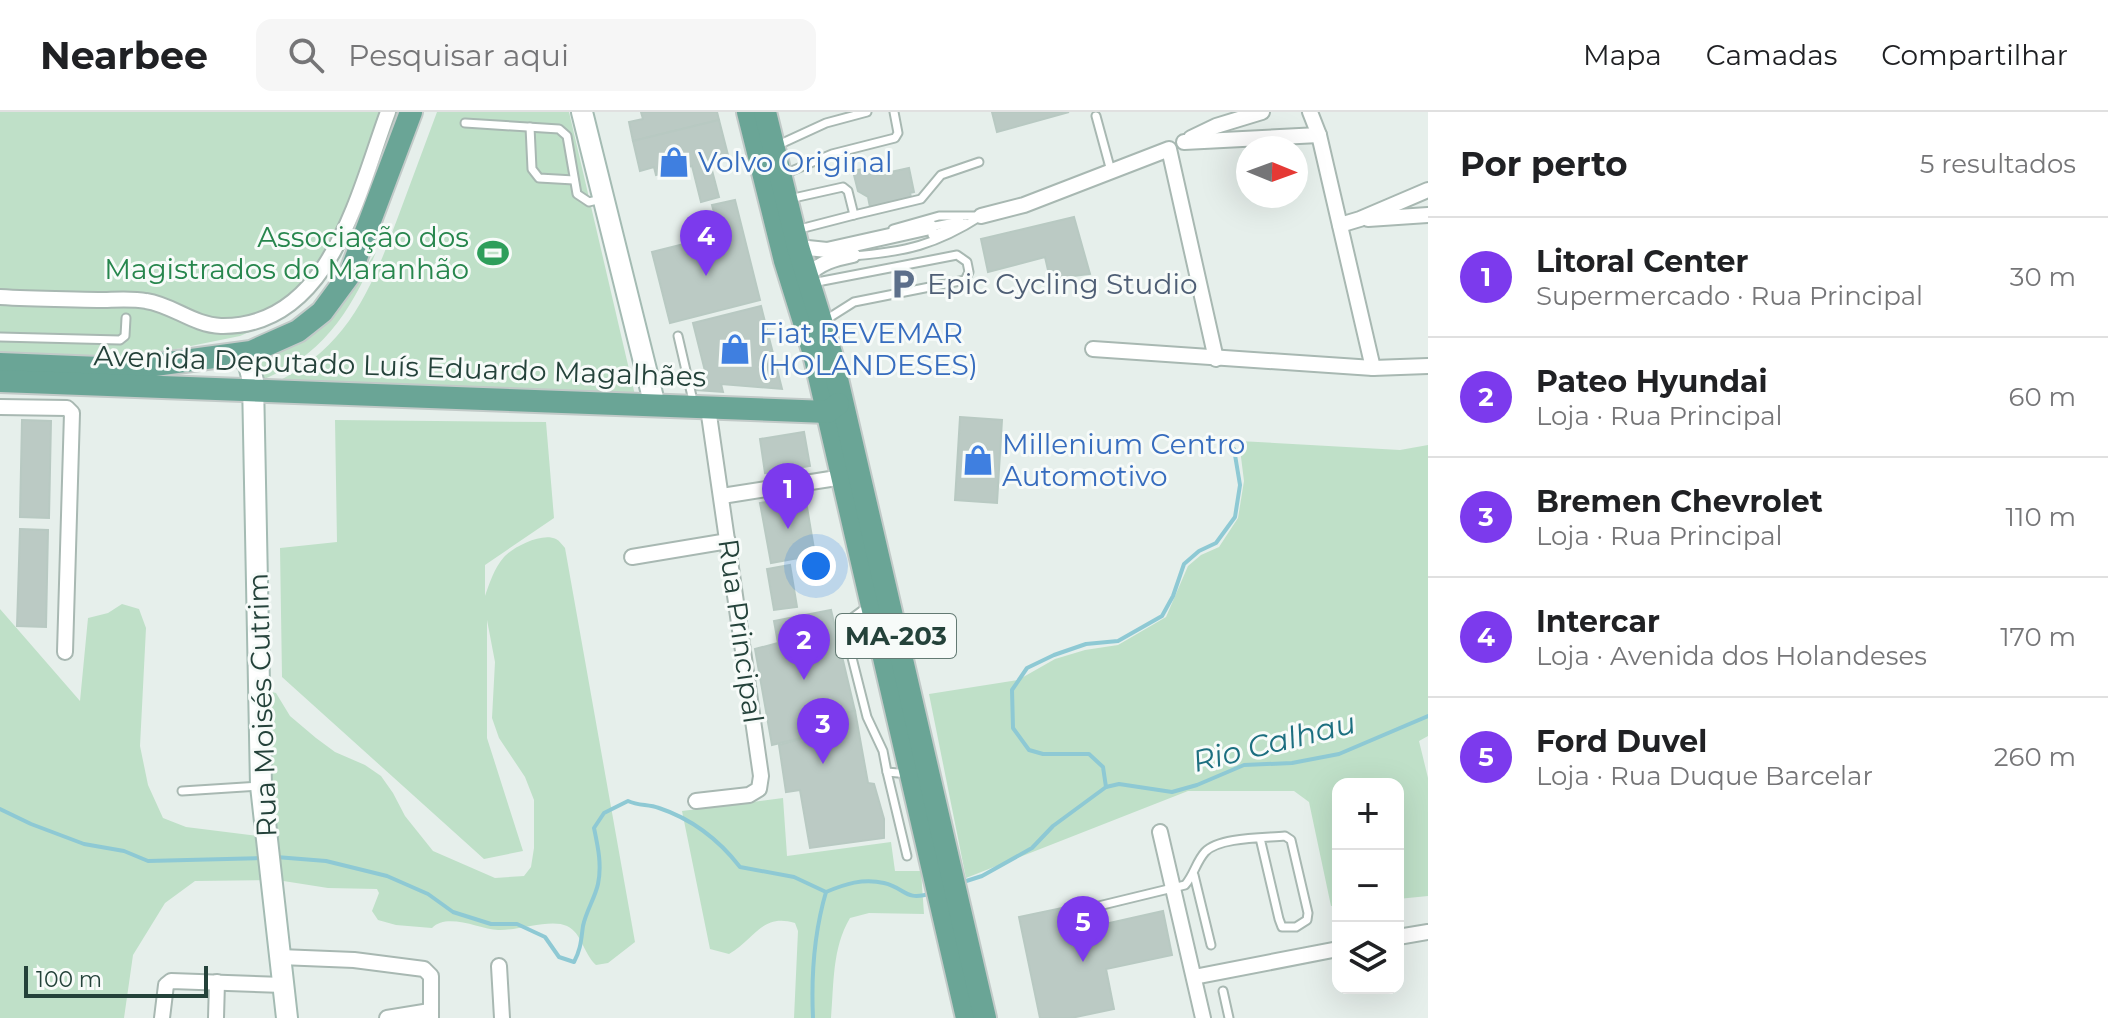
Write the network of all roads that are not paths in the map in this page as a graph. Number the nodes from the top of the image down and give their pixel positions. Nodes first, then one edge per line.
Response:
1 (388, 112) edge
2 (411, 112) edge
3 (582, 112) edge
4 (867, 112) edge
5 (894, 112) edge
6 (1262, 112) edge
7 (1310, 112) edge
8 (764, 115) edge
9 (1096, 116) dead end
10 (465, 123) dead end
11 (530, 127) junction
12 (1319, 135) junction
13 (1184, 142) junction
14 (773, 147) junction
15 (1169, 149) junction
16 (979, 162) dead end
17 (1111, 171) junction
18 (780, 176) junction
19 (574, 180) junction
20 (1428, 190) edge
21 (603, 199) junction
22 (786, 200) junction
23 (854, 215) junction
24 (1428, 215) edge
25 (981, 216) junction
26 (1360, 219) junction
27 (1340, 225) junction
28 (931, 231) junction
29 (796, 239) junction
30 (864, 243) junction
31 (851, 256) junction
32 (808, 280) junction
33 (0, 297) edge
34 (126, 318) dead end
35 (822, 322) junction
36 (678, 336) dead end
37 (0, 337) edge
38 (1093, 349) dead end
39 (240, 355) junction
40 (1216, 359) junction
41 (1428, 366) edge
42 (1373, 368) junction
43 (6, 377) edge
44 (253, 391) junction
45 (655, 406) junction
46 (835, 406) junction
47 (2, 407) edge
48 (20, 407) junction
49 (701, 408) junction
50 (843, 477) junction
51 (722, 496) junction
52 (728, 541) junction
53 (632, 557) dead end
54 (872, 604) junction
55 (65, 652) dead end
56 (887, 772) junction
57 (911, 775) junction
58 (261, 786) junction
59 (182, 791) dead end
60 (696, 801) dead end
61 (1160, 832) dead end
62 (1260, 838) junction
63 (907, 856) dead end
64 (942, 872) junction
65 (1194, 875) junction
66 (1173, 888) junction
67 (951, 910) junction
68 (1082, 910) dead end
69 (1428, 932) edge
70 (1404, 936) edge
71 (1211, 945) dead end
72 (1332, 950) edge
73 (280, 957) junction
74 (499, 966) dead end
75 (1194, 977) junction
76 (217, 982) junction
77 (283, 985) junction
78 (1223, 991) dead end
79 (431, 1014) edge
80 (162, 1018) edge
81 (216, 1018) edge
82 (287, 1018) edge
83 (387, 1018) edge
84 (502, 1018) edge
85 (967, 1018) edge
86 (985, 1018) edge
87 (1203, 1018) edge
88 (1229, 1018) edge

1 - 33 street
2 - 39 main road, Avenida Deputado Luís Eduardo Magalhães
3 - 21 street
4 - 14 lane
5 - 18 lane
6 - 13 street
7 - 12 street
8 - 14 main road, MA-203
8 - 46 main road, MA-203
9 - 17 lane
10 - 11 lane
11 - 19 lane
11 - 19 lane
12 - 13 street
12 - 27 street
13 - 15 lane
14 - 18 main road, MA-203
15 - 17 street
15 - 40 street
16 - 23 lane
17 - 25 street
18 - 22 main road, MA-203
19 - 21 lane
20 - 26 street
21 - 45 street
22 - 23 lane
22 - 29 main road, MA-203
23 - 29 lane
24 - 26 street
25 - 28 lane
25 - 30 lane
25 - 31 lane
26 - 27 street
27 - 42 street
28 - 30 street
28 - 31 street
29 - 30 street
29 - 32 main road, MA-203
31 - 32 street
32 - 35 main road, MA-203
32 - 35 lane
34 - 37 lane
35 - 46 main road, MA-203
36 - 49 lane
38 - 40 street
39 - 43 main road, Avenida Deputado Luís Eduardo Magalhães
39 - 44 street, Rua Moisés Cutrim
40 - 42 street
41 - 42 street
43 - 44 main road, Avenida Deputado Luís Eduardo Magalhães
43 - 47 street
43 - 48 street
44 - 45 main road, Avenida Deputado Luís Eduardo Magalhães
44 - 58 street, Rua Moisés Cutrim
45 - 49 main road, Avenida Deputado Luís Eduardo Magalhães
46 - 49 main road, Avenida Deputado Luís Eduardo Magalhães
46 - 50 main road, MA-203
46 - 64 main road, MA-203
47 - 48 street
48 - 55 street
49 - 51 street, Rua Principal
50 - 51 street
50 - 54 main road, MA-203
51 - 52 street, Rua Principal
52 - 53 street
52 - 60 street, Rua Principal
54 - 56 lane
54 - 57 main road, MA-203
56 - 57 lane
56 - 63 lane
57 - 64 main road, MA-203
58 - 59 lane
58 - 73 street, Rua Moisés Cutrim
61 - 66 street
62 - 62 lane
62 - 65 lane
64 - 67 main road, MA-203
65 - 66 lane
65 - 71 lane
66 - 68 lane
66 - 75 street
67 - 85 main road, MA-203
67 - 86 main road, MA-203
69 - 70 street
72 - 75 street
73 - 77 street, Rua Moisés Cutrim
73 - 79 street
74 - 84 street
75 - 87 street
76 - 77 street
76 - 80 street
76 - 81 street
77 - 82 street, Rua Moisés Cutrim
78 - 88 lane
79 - 83 street

